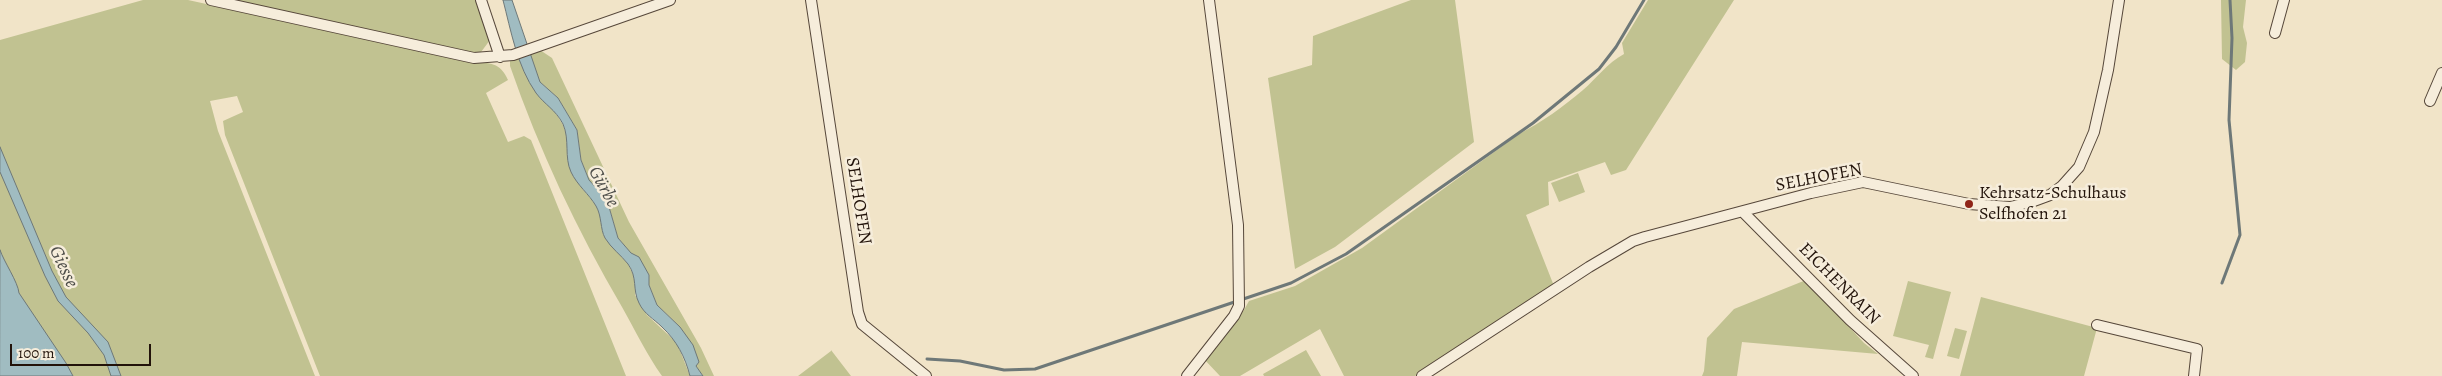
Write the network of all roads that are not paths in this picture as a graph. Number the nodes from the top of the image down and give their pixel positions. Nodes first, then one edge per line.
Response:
1 (211, 0) edge
2 (481, 0) edge
3 (670, 0) edge
4 (811, 0) edge
5 (1209, 0) edge
6 (2118, 0) edge
7 (2284, 0) edge
8 (2275, 33) dead end
9 (500, 57) junction
10 (2442, 73) edge
11 (2430, 101) dead end
12 (1744, 213) junction
13 (2097, 325) dead end
14 (926, 376) edge
15 (1187, 376) edge
16 (1422, 376) edge
17 (1913, 376) edge
18 (2194, 376) edge

1 - 9 street
2 - 9 street
3 - 9 street
4 - 14 street, SELHOFEN
5 - 15 street
6 - 12 street, SELHOFEN
7 - 8 street
10 - 11 street
12 - 16 street, SELHOFEN
12 - 17 street, EICHENRAIN
13 - 18 street

